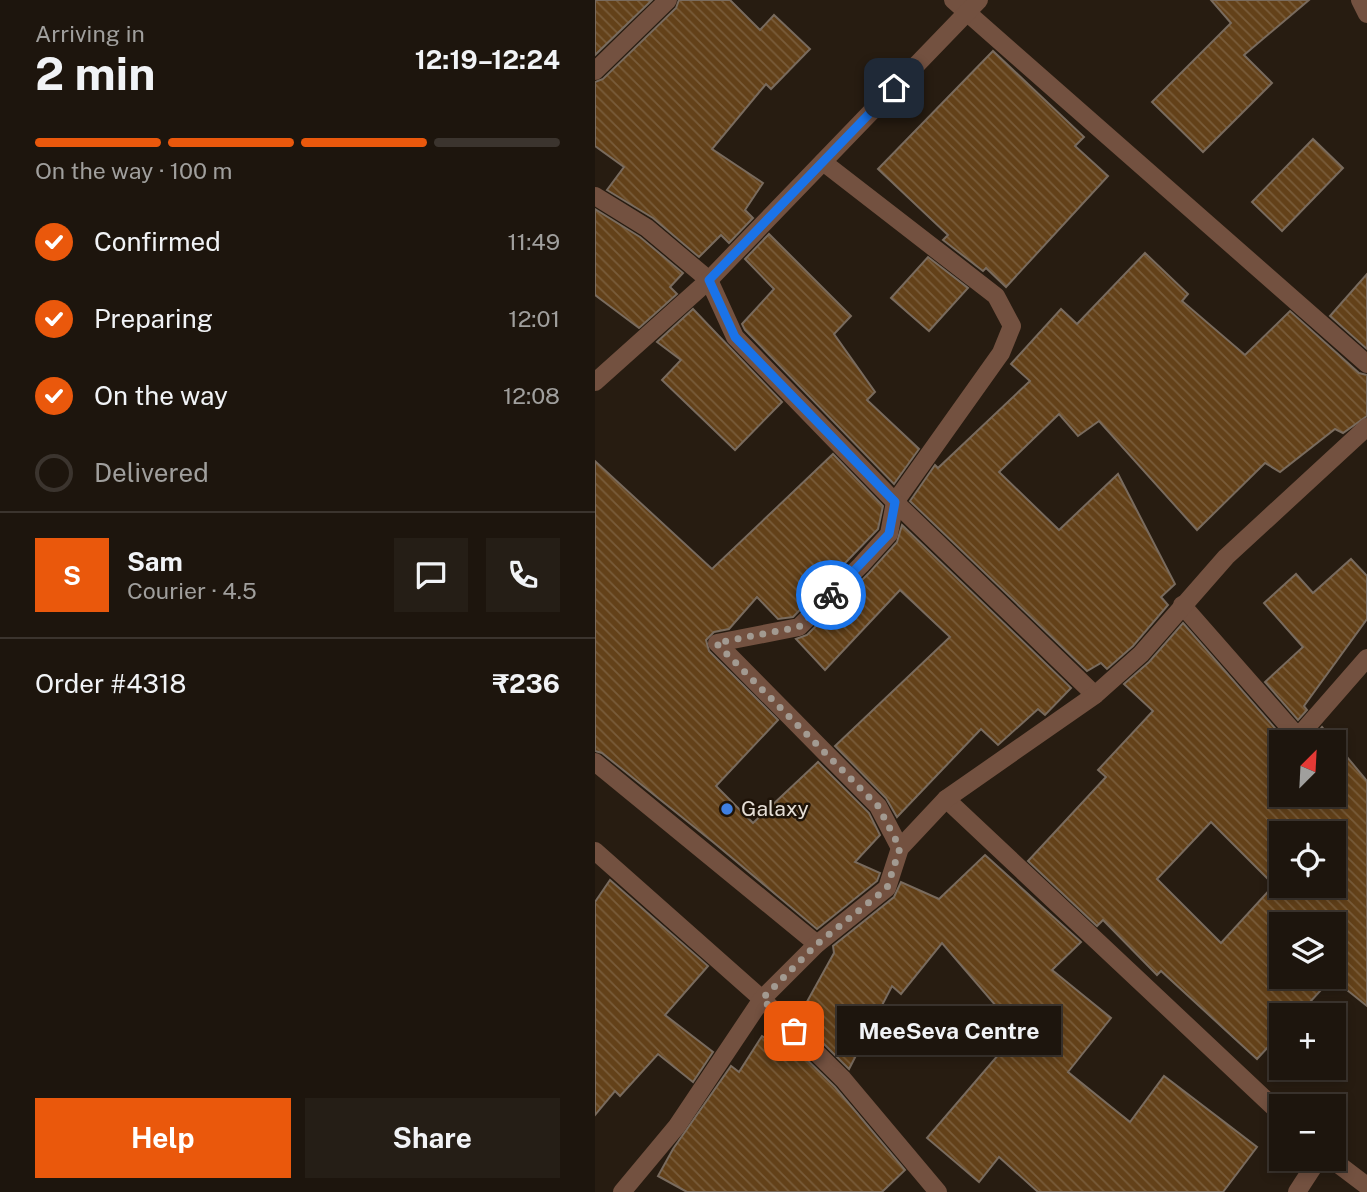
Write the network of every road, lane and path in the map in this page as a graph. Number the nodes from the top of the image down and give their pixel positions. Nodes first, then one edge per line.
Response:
1 (668, 0) edge
2 (979, 0) edge
3 (1360, 0) edge
4 (959, 6) edge
5 (1367, 15) edge
6 (595, 71) edge
7 (823, 162) junction
8 (595, 196) edge
9 (709, 280) junction
10 (1367, 364) edge
11 (595, 382) edge
12 (1367, 427) edge
13 (895, 502) junction
14 (1182, 605) junction
15 (1367, 658) edge
16 (1095, 695) junction
17 (595, 762) edge
18 (946, 799) junction
19 (900, 848) junction
20 (595, 851) edge
21 (817, 944) junction
22 (762, 999) junction
23 (1269, 1103) edge
24 (1346, 1170) edge
25 (1311, 1171) edge
26 (1367, 1186) edge
27 (622, 1192) edge
28 (938, 1192) edge
29 (1297, 1192) edge

1 - 6 street
2 - 4 street
3 - 5 street
4 - 7 street
4 - 10 street
7 - 9 street
7 - 13 street
8 - 9 street
9 - 11 street
9 - 13 street
12 - 14 street
13 - 16 street
13 - 19 street
14 - 15 street
14 - 16 street
16 - 18 street
17 - 21 street
18 - 19 street
18 - 23 street
19 - 21 street
20 - 22 street
21 - 22 street
22 - 27 street
22 - 28 street
24 - 26 street
25 - 29 street

